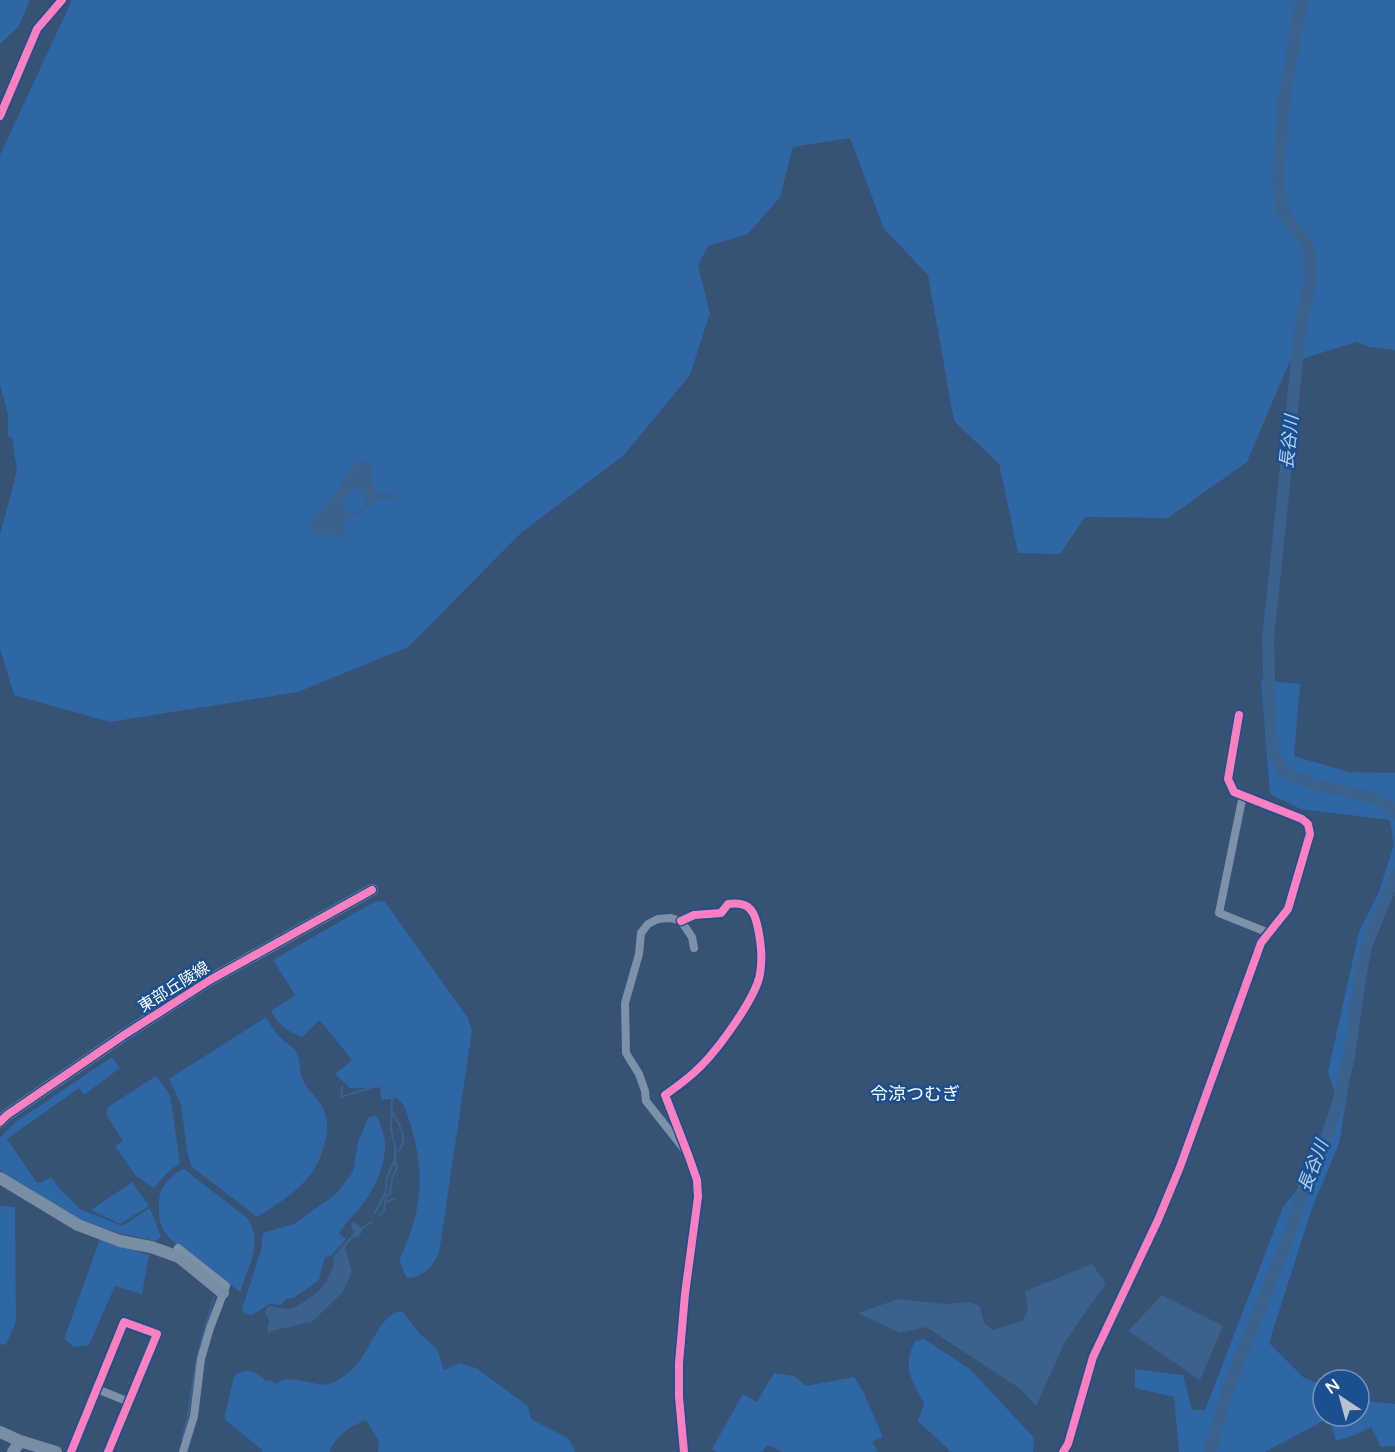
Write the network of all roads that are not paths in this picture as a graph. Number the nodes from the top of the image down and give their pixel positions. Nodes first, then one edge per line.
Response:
1 (62, 0) edge
2 (0, 116) edge
3 (1239, 715) dead end
4 (1243, 795) junction
5 (372, 890) dead end
6 (681, 921) junction
7 (1269, 933) junction
8 (694, 948) dead end
9 (0, 1122) edge
10 (689, 1157) junction
11 (0, 1178) edge
12 (178, 1248) dead end
13 (222, 1293) junction
14 (96, 1389) junction
15 (129, 1402) junction
16 (0, 1432) edge
17 (20, 1441) junction
18 (13, 1452) edge
19 (56, 1452) edge
20 (71, 1452) edge
21 (108, 1452) edge
22 (183, 1452) edge
23 (684, 1452) edge
24 (1063, 1452) edge

1 - 2 street
3 - 4 street
4 - 7 street
4 - 7 street
5 - 9 street, 東部丘陵線
6 - 8 street
6 - 10 street
6 - 10 street
7 - 24 street
10 - 23 street
11 - 13 street
12 - 13 street
13 - 22 street
14 - 15 street
14 - 15 street
14 - 20 street
15 - 21 street
16 - 17 street
17 - 18 street
17 - 19 street

